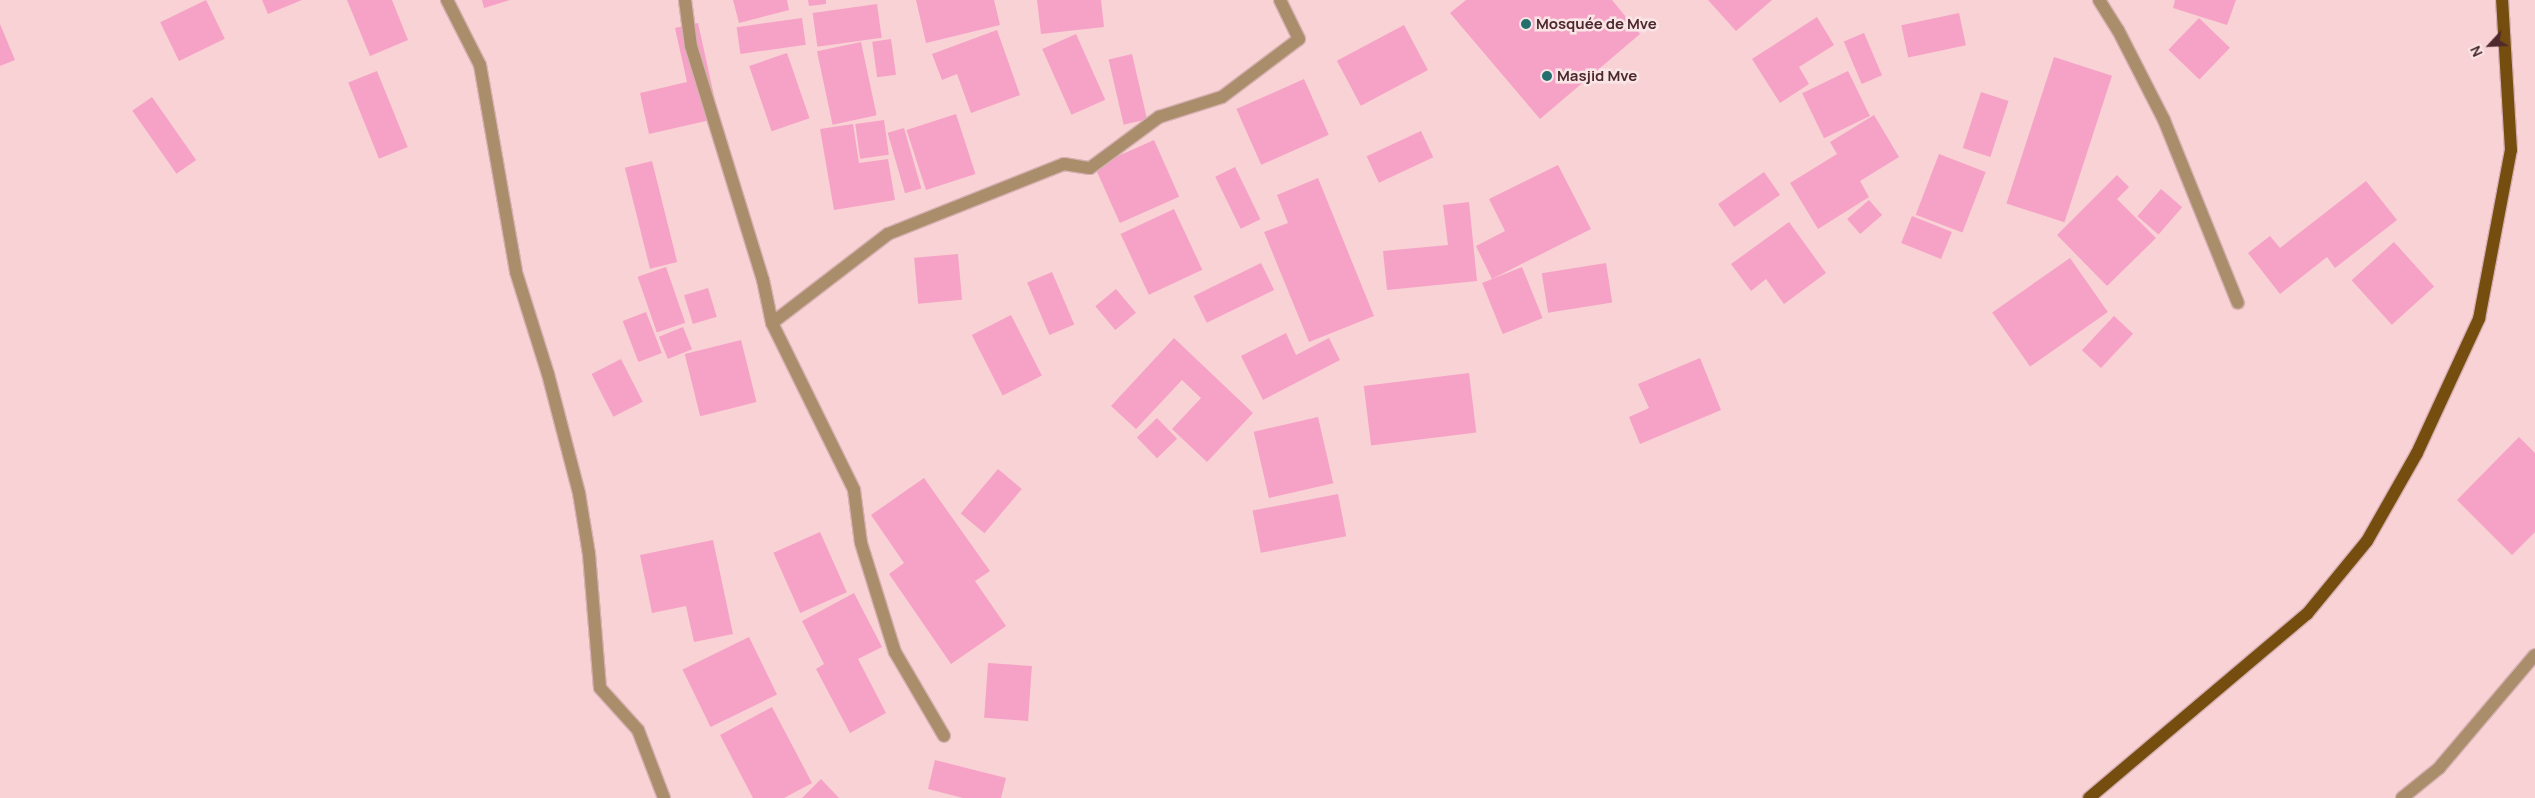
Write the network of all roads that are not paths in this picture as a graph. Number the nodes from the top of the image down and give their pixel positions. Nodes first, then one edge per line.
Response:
1 (447, 0) edge
2 (685, 0) edge
3 (1280, 0) edge
4 (2099, 0) edge
5 (2502, 0) edge
6 (2238, 303) dead end
7 (772, 323) junction
8 (2535, 656) edge
9 (944, 736) dead end
10 (664, 798) edge
11 (2089, 798) edge
12 (2402, 798) edge

1 - 10 street
2 - 7 street
3 - 7 street
4 - 6 street
5 - 11 main road
7 - 9 street
8 - 12 street

